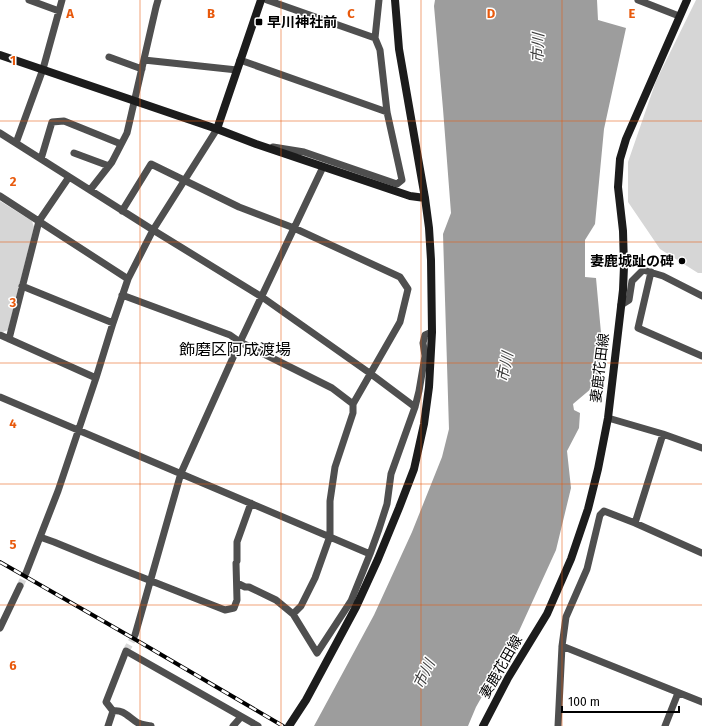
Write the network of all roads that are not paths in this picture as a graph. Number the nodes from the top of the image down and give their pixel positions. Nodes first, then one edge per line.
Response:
1 (29, 0) edge
2 (62, 0) edge
3 (158, 0) edge
4 (261, 0) edge
5 (267, 0) edge
6 (379, 0) edge
7 (395, 0) edge
8 (638, 0) edge
9 (687, 0) edge
10 (60, 11) junction
11 (679, 16) junction
12 (375, 38) junction
13 (0, 55) edge
14 (109, 57) dead end
15 (144, 60) junction
16 (240, 60) junction
17 (43, 69) junction
18 (142, 69) junction
19 (237, 70) junction
20 (134, 100) junction
21 (387, 112) junction
22 (217, 129) junction
23 (0, 133) edge
24 (16, 143) junction
25 (121, 144) junction
26 (256, 144) junction
27 (74, 153) dead end
28 (41, 159) junction
29 (109, 166) junction
30 (323, 167) junction
31 (69, 177) junction
32 (184, 181) junction
33 (90, 190) junction
34 (0, 196) edge
35 (425, 198) junction
36 (122, 210) junction
37 (39, 221) junction
38 (294, 228) junction
39 (153, 230) junction
40 (651, 272) junction
41 (128, 279) junction
42 (22, 286) junction
43 (122, 295) junction
44 (702, 296) edge
45 (262, 297) junction
46 (621, 305) junction
47 (113, 323) junction
48 (432, 332) junction
49 (0, 335) edge
50 (9, 339) junction
51 (240, 342) junction
52 (702, 356) edge
53 (371, 374) junction
54 (96, 378) junction
55 (0, 397) edge
56 (353, 404) junction
57 (415, 407) junction
58 (608, 418) junction
59 (78, 430) junction
60 (663, 434) junction
61 (702, 448) edge
62 (181, 473) junction
63 (251, 503) junction
64 (635, 523) junction
65 (330, 536) junction
66 (40, 537) junction
67 (702, 553) edge
68 (370, 554) junction
69 (26, 573) tunnel mouth
70 (150, 581) junction
71 (237, 583) junction
72 (20, 586) tunnel mouth
73 (354, 604) junction
74 (293, 614) junction
75 (0, 628) edge
76 (135, 635) tunnel mouth
77 (562, 646) junction
78 (678, 693) junction
79 (702, 702) edge
80 (113, 711) junction
81 (241, 717) junction
82 (142, 725) edge
83 (108, 726) edge
84 (151, 726) edge
85 (233, 726) edge
86 (258, 726) edge
87 (289, 726) edge
88 (483, 726) edge
89 (558, 726) edge
90 (665, 726) edge

1 - 10 street
2 - 10 street
3 - 15 street
4 - 16 street
5 - 12 street
6 - 12 street
7 - 35 street
8 - 11 street
9 - 11 street, 妻鹿花田線
10 - 17 street
11 - 46 street, 妻鹿花田線
12 - 21 street
13 - 17 street
14 - 18 street
15 - 18 street
15 - 19 street
16 - 19 street
16 - 21 street
17 - 20 street
17 - 24 street
18 - 20 street
19 - 22 street
20 - 22 street
20 - 25 street
21 - 26 street
22 - 26 street
22 - 32 street
23 - 24 street
24 - 28 street
25 - 28 street
25 - 29 street
26 - 30 street
27 - 29 street
28 - 31 street
29 - 33 street
30 - 35 street
30 - 38 street
31 - 33 street
31 - 37 street
32 - 36 street
32 - 38 street
32 - 39 street
33 - 36 street
34 - 37 street
35 - 48 street
36 - 39 street
37 - 41 street
37 - 42 street
38 - 45 street
38 - 53 street
39 - 41 street
39 - 45 street
40 - 44 street
40 - 46 street
40 - 52 street
41 - 43 street
42 - 47 street
42 - 50 street
43 - 47 street
43 - 51 street
45 - 51 street
45 - 53 street
46 - 58 street, 妻鹿花田線
47 - 54 street
48 - 57 street
48 - 73 street
49 - 50 street
50 - 54 street
51 - 56 street
51 - 62 street
53 - 56 street
53 - 57 street
54 - 59 street
55 - 59 street
56 - 65 street
57 - 68 street
58 - 60 street
58 - 88 street, 妻鹿花田線
59 - 62 street
59 - 66 street
60 - 61 street
60 - 64 street
62 - 63 street
62 - 70 street
63 - 65 street
63 - 71 street
64 - 67 street
64 - 77 street
65 - 68 street
65 - 74 street
66 - 69 street
66 - 70 street
68 - 73 street
70 - 71 street
70 - 76 street
71 - 74 street
72 - 75 street
73 - 74 street
73 - 87 street
77 - 78 street
77 - 89 street
78 - 79 street
78 - 90 street
80 - 81 street
80 - 82 street
80 - 83 street
81 - 85 street
81 - 86 street
82 - 84 street

